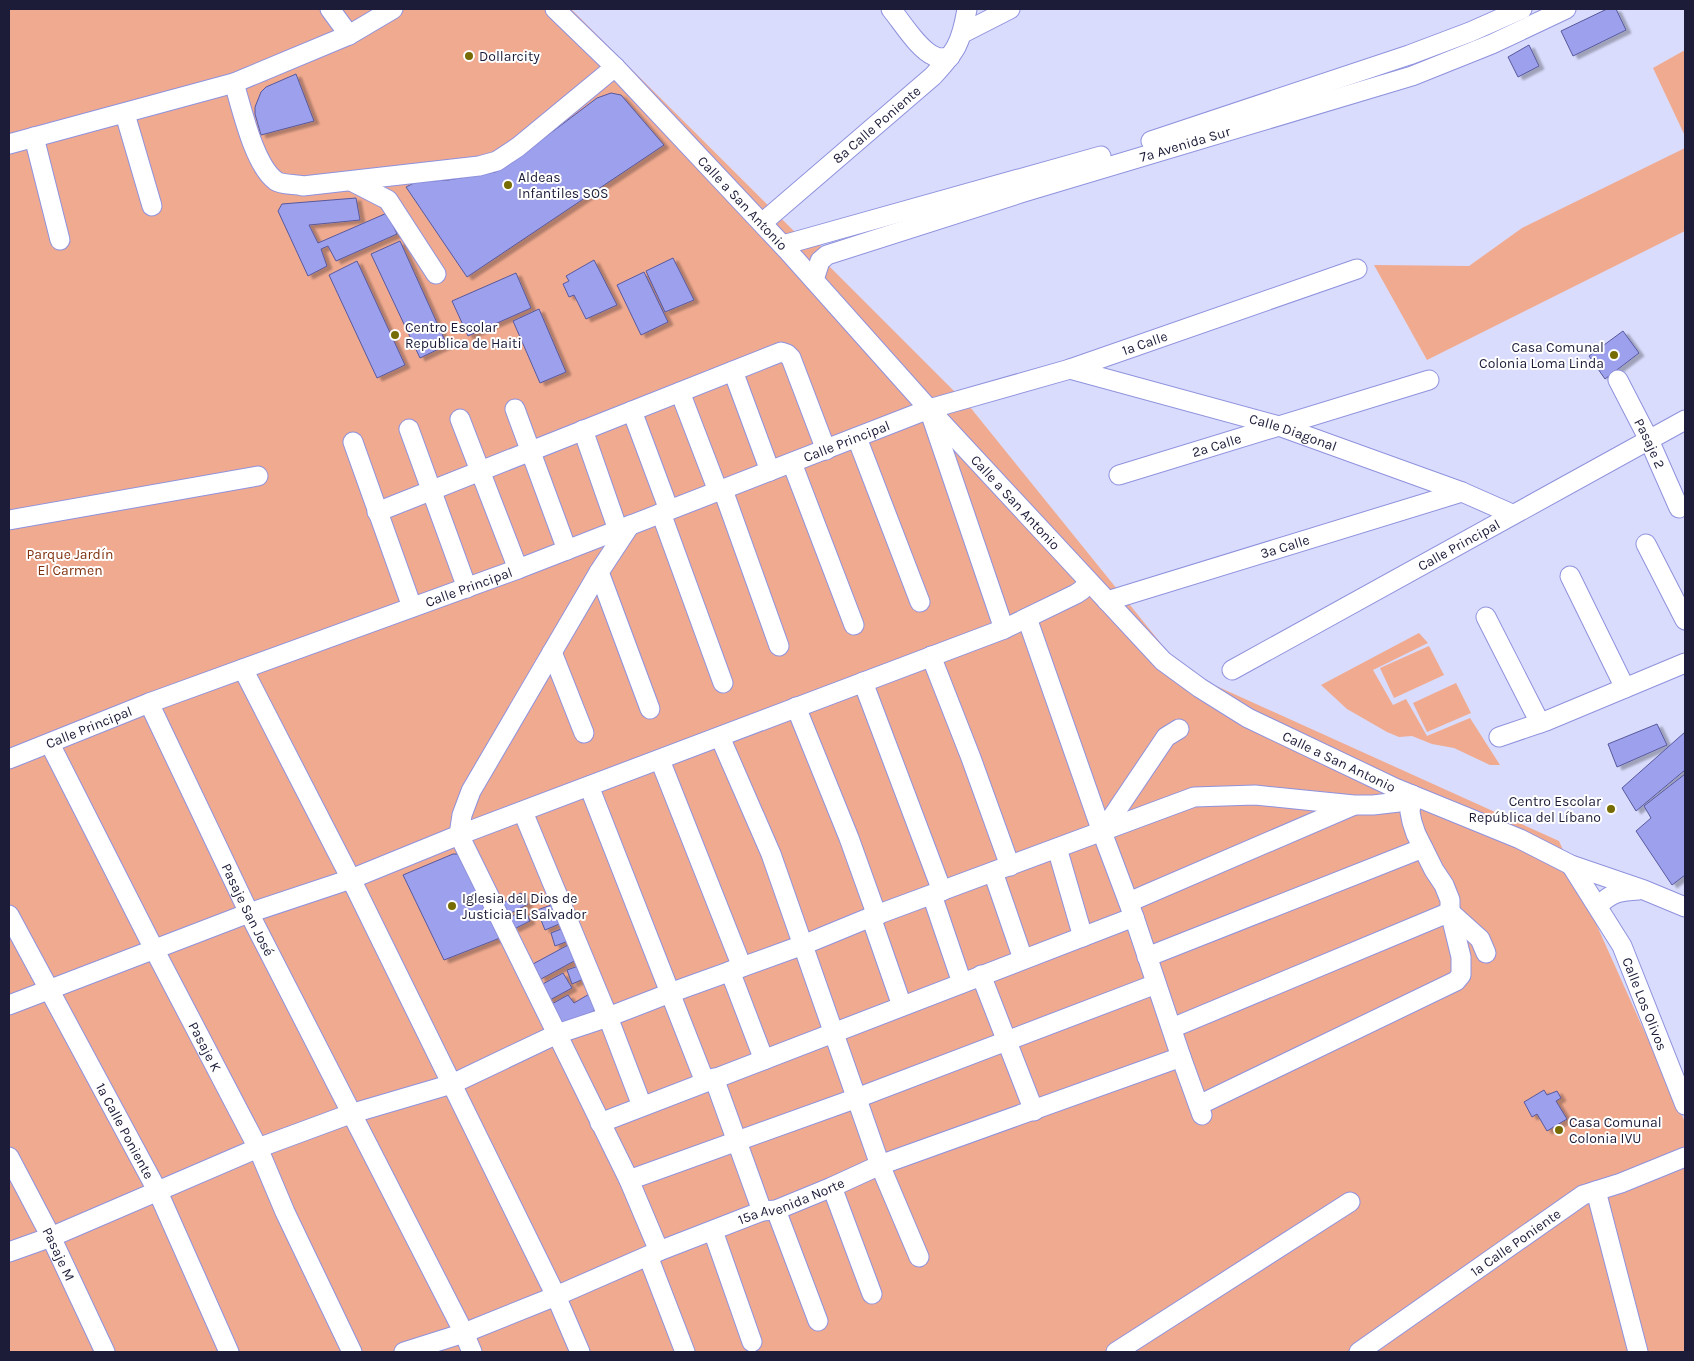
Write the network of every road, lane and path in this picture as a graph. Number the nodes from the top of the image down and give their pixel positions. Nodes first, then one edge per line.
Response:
1 (330, 9) edge
2 (393, 9) edge
3 (555, 9) edge
4 (891, 9) edge
5 (967, 9) edge
6 (1010, 9) edge
7 (1522, 9) edge
8 (1566, 9) edge
9 (963, 33) junction
10 (349, 35) junction
11 (950, 57) junction
12 (615, 67) junction
13 (234, 83) junction
14 (125, 114) junction
15 (34, 137) junction
16 (9, 144) edge
17 (351, 181) junction
18 (152, 206) dead end
19 (762, 223) junction
20 (60, 240) dead end
21 (783, 245) junction
22 (1357, 269) dead end
23 (436, 274) dead end
24 (814, 280) junction
25 (1070, 369) junction
26 (733, 371) junction
27 (1429, 380) dead end
28 (1618, 380) dead end
29 (680, 392) junction
30 (515, 409) dead end
31 (929, 409) junction
32 (632, 411) junction
33 (460, 419) dead end
34 (1685, 420) edge
35 (1279, 426) junction
36 (409, 429) dead end
37 (583, 430) junction
38 (858, 438) junction
39 (1649, 440) junction
40 (353, 442) dead end
41 (826, 450) junction
42 (531, 451) junction
43 (792, 463) junction
44 (480, 471) junction
45 (770, 471) junction
46 (258, 476) dead end
47 (1120, 476) dead end
48 (431, 490) junction
49 (720, 490) junction
50 (1462, 492) junction
51 (1679, 508) dead end
52 (377, 512) junction
53 (665, 512) junction
54 (1512, 514) junction
55 (9, 520) edge
56 (624, 528) junction
57 (1646, 544) dead end
58 (567, 550) junction
59 (518, 569) junction
60 (600, 572) junction
61 (1570, 576) dead end
62 (1088, 581) junction
63 (467, 588) junction
64 (1106, 601) junction
65 (920, 602) dead end
66 (412, 607) junction
67 (1486, 617) dead end
68 (1027, 618) junction
69 (1685, 620) edge
70 (854, 625) dead end
71 (1004, 629) junction
72 (779, 646) dead end
73 (552, 652) junction
74 (931, 656) junction
75 (1685, 663) edge
76 (244, 669) junction
77 (1232, 670) dead end
78 (863, 682) junction
79 (723, 683) dead end
80 (1625, 688) junction
81 (149, 703) junction
82 (796, 707) junction
83 (650, 710) dead end
84 (1540, 723) junction
85 (1179, 729) dead end
86 (584, 732) dead end
87 (720, 737) junction
88 (1499, 737) dead end
89 (50, 744) junction
90 (9, 760) edge
91 (660, 760) junction
92 (589, 786) junction
93 (1412, 795) junction
94 (1354, 805) junction
95 (523, 812) junction
96 (1102, 832) junction
97 (459, 835) junction
98 (1057, 848) junction
99 (1423, 848) junction
100 (1571, 865) junction
101 (1001, 869) junction
102 (351, 879) junction
103 (1644, 890) junction
104 (937, 893) junction
105 (1598, 906) junction
106 (1685, 907) edge
107 (1131, 909) junction
108 (1450, 912) junction
109 (248, 914) junction
110 (9, 915) edge
111 (874, 916) junction
112 (1083, 937) junction
113 (803, 945) junction
114 (154, 949) junction
115 (1486, 953) dead end
116 (1147, 958) junction
117 (1023, 959) junction
118 (736, 969) junction
119 (981, 975) junction
120 (962, 983) junction
121 (1156, 984) junction
122 (49, 990) junction
123 (670, 993) junction
124 (9, 1005) edge
125 (902, 1006) junction
126 (608, 1018) junction
127 (1172, 1028) junction
128 (833, 1033) junction
129 (557, 1034) junction
130 (1007, 1042) junction
131 (1181, 1057) junction
132 (764, 1060) junction
133 (710, 1080) junction
134 (452, 1084) junction
135 (857, 1098) junction
136 (1685, 1105) edge
137 (642, 1106) junction
138 (1034, 1111) junction
139 (350, 1114) junction
140 (600, 1123) junction
141 (737, 1140) junction
142 (258, 1148) junction
143 (9, 1157) edge
144 (1685, 1157) edge
145 (880, 1165) junction
146 (630, 1180) junction
147 (832, 1187) junction
148 (1596, 1191) junction
149 (158, 1192) junction
150 (1350, 1202) dead end
151 (769, 1210) junction
152 (713, 1231) junction
153 (51, 1237) junction
154 (9, 1252) edge
155 (653, 1254) junction
156 (919, 1257) dead end
157 (872, 1294) dead end
158 (556, 1296) junction
159 (818, 1321) dead end
160 (464, 1333) junction
161 (752, 1342) dead end
162 (105, 1352) edge
163 (229, 1352) edge
164 (352, 1352) edge
165 (404, 1352) edge
166 (472, 1352) edge
167 (580, 1352) edge
168 (684, 1352) edge
169 (1116, 1352) edge
170 (1359, 1352) edge
171 (1638, 1352) edge

1 - 10 street
2 - 10 street
3 - 12 street, Calle a San Antonio
4 - 11 street
5 - 9 street, 8a Calle Poniente
6 - 9 street
7 - 21 street, 7a Avenida Sur
8 - 24 street, 7a Avenida Sur
9 - 11 street, 8a Calle Poniente
10 - 13 street
11 - 19 street, 8a Calle Poniente
12 - 17 street
12 - 19 street, Calle a San Antonio
13 - 14 street
13 - 17 street
14 - 15 street
14 - 18 street
15 - 16 street
15 - 20 street
17 - 23 street
19 - 21 street, Calle a San Antonio
21 - 24 street, Calle a San Antonio
22 - 25 street, 1a Calle
24 - 31 street, Calle a San Antonio
25 - 31 street, 1a Calle
25 - 35 street, Calle Diagonal
26 - 29 street
26 - 41 street
26 - 45 street
27 - 35 street, 2a Calle
28 - 39 street, Pasaje 2
29 - 32 street
29 - 49 street
30 - 42 street
31 - 38 street, Calle Principal
31 - 62 street, Calle a San Antonio
31 - 71 street
32 - 37 street
32 - 53 street
33 - 44 street
34 - 39 street, Calle Principal
35 - 47 street, 2a Calle
35 - 50 street, Calle Diagonal
36 - 48 street
37 - 42 street
37 - 56 street
38 - 41 street, Calle Principal
38 - 65 street
39 - 51 street, Pasaje 2
39 - 54 street, Calle Principal
40 - 52 street
41 - 43 street, Calle Principal
42 - 44 street
42 - 58 street
43 - 45 street, Calle Principal
43 - 70 street
44 - 48 street
44 - 59 street
45 - 49 street, Calle Principal
46 - 55 street
48 - 52 street
48 - 63 street
49 - 53 street, Calle Principal
49 - 72 street
50 - 54 street, Calle Diagonal
50 - 64 street, 3a Calle
52 - 66 street
53 - 56 street, Calle Principal
53 - 79 street
54 - 77 street, Calle Principal
56 - 58 street, Calle Principal
56 - 60 street
57 - 69 street
58 - 59 street, Calle Principal
59 - 63 street, Calle Principal
60 - 73 street
60 - 83 street
61 - 80 street
62 - 64 street, Calle a San Antonio
62 - 68 street
63 - 66 street, Calle Principal
64 - 93 street, Calle a San Antonio
66 - 76 street, Calle Principal
67 - 84 street
68 - 71 street
68 - 96 street
71 - 74 street
73 - 86 street
73 - 97 street
74 - 78 street
74 - 101 street
75 - 80 street
76 - 81 street, Calle Principal
76 - 102 street
78 - 82 street
78 - 104 street
80 - 84 street
81 - 89 street, Calle Principal
81 - 109 street, Pasaje San José
82 - 87 street
82 - 111 street
84 - 88 street
85 - 96 street
87 - 91 street
87 - 113 street
89 - 90 street, Calle Principal
89 - 114 street, Pasaje K
91 - 92 street
91 - 118 street
92 - 95 street
92 - 123 street
93 - 94 street
93 - 99 street
93 - 100 street, Calle a San Antonio
94 - 96 street
94 - 107 street
95 - 97 street
95 - 126 street
96 - 98 street
96 - 107 street
97 - 102 street
97 - 129 street
98 - 101 street
98 - 112 street
99 - 108 street
99 - 116 street
100 - 103 street, Calle a San Antonio
100 - 105 street, Calle Los Olivos
101 - 104 street
101 - 117 street
102 - 109 street
102 - 134 street
103 - 105 street
103 - 106 street, Calle a San Antonio
104 - 111 street
104 - 120 street
105 - 136 street, Calle Los Olivos
107 - 112 street
107 - 116 street
108 - 115 street
108 - 127 street
108 - 131 street
109 - 114 street
109 - 139 street, Pasaje San José
110 - 122 street, 1a Calle Poniente
111 - 113 street
111 - 125 street
112 - 117 street
113 - 118 street
113 - 128 street
114 - 122 street
114 - 142 street, Pasaje K
116 - 121 street
117 - 119 street
118 - 123 street
118 - 132 street
119 - 120 street
119 - 130 street
120 - 125 street
121 - 127 street
121 - 130 street
122 - 124 street
122 - 149 street, 1a Calle Poniente
123 - 126 street
123 - 133 street
125 - 128 street
126 - 129 street
126 - 137 street
127 - 131 street
128 - 132 street
128 - 135 street
129 - 134 street
129 - 140 street
130 - 135 street
130 - 138 street
131 - 138 street, 15a Avenida Norte
132 - 133 street
133 - 137 street
133 - 141 street
134 - 139 street
134 - 158 street
135 - 141 street
135 - 145 street
137 - 140 street
138 - 145 street, 15a Avenida Norte
139 - 142 street
139 - 160 street, Pasaje San José
140 - 146 street
141 - 146 street
141 - 151 street
142 - 149 street
142 - 164 street, Pasaje K
143 - 153 street, Pasaje M
144 - 148 street, 1a Calle Poniente
145 - 147 street, 15a Avenida Norte
145 - 156 street
146 - 155 street
147 - 151 street, 15a Avenida Norte
147 - 157 street
148 - 170 street, 1a Calle Poniente
148 - 171 street
149 - 153 street
149 - 163 street, 1a Calle Poniente
150 - 169 street
151 - 152 street, 15a Avenida Norte
151 - 159 street
152 - 155 street, 15a Avenida Norte
152 - 161 street
153 - 154 street
153 - 162 street, Pasaje M
155 - 158 street, 15a Avenida Norte
155 - 168 street
158 - 160 street, 15a Avenida Norte
158 - 167 street
160 - 165 street, 15a Avenida Norte
160 - 166 street, Pasaje San José

